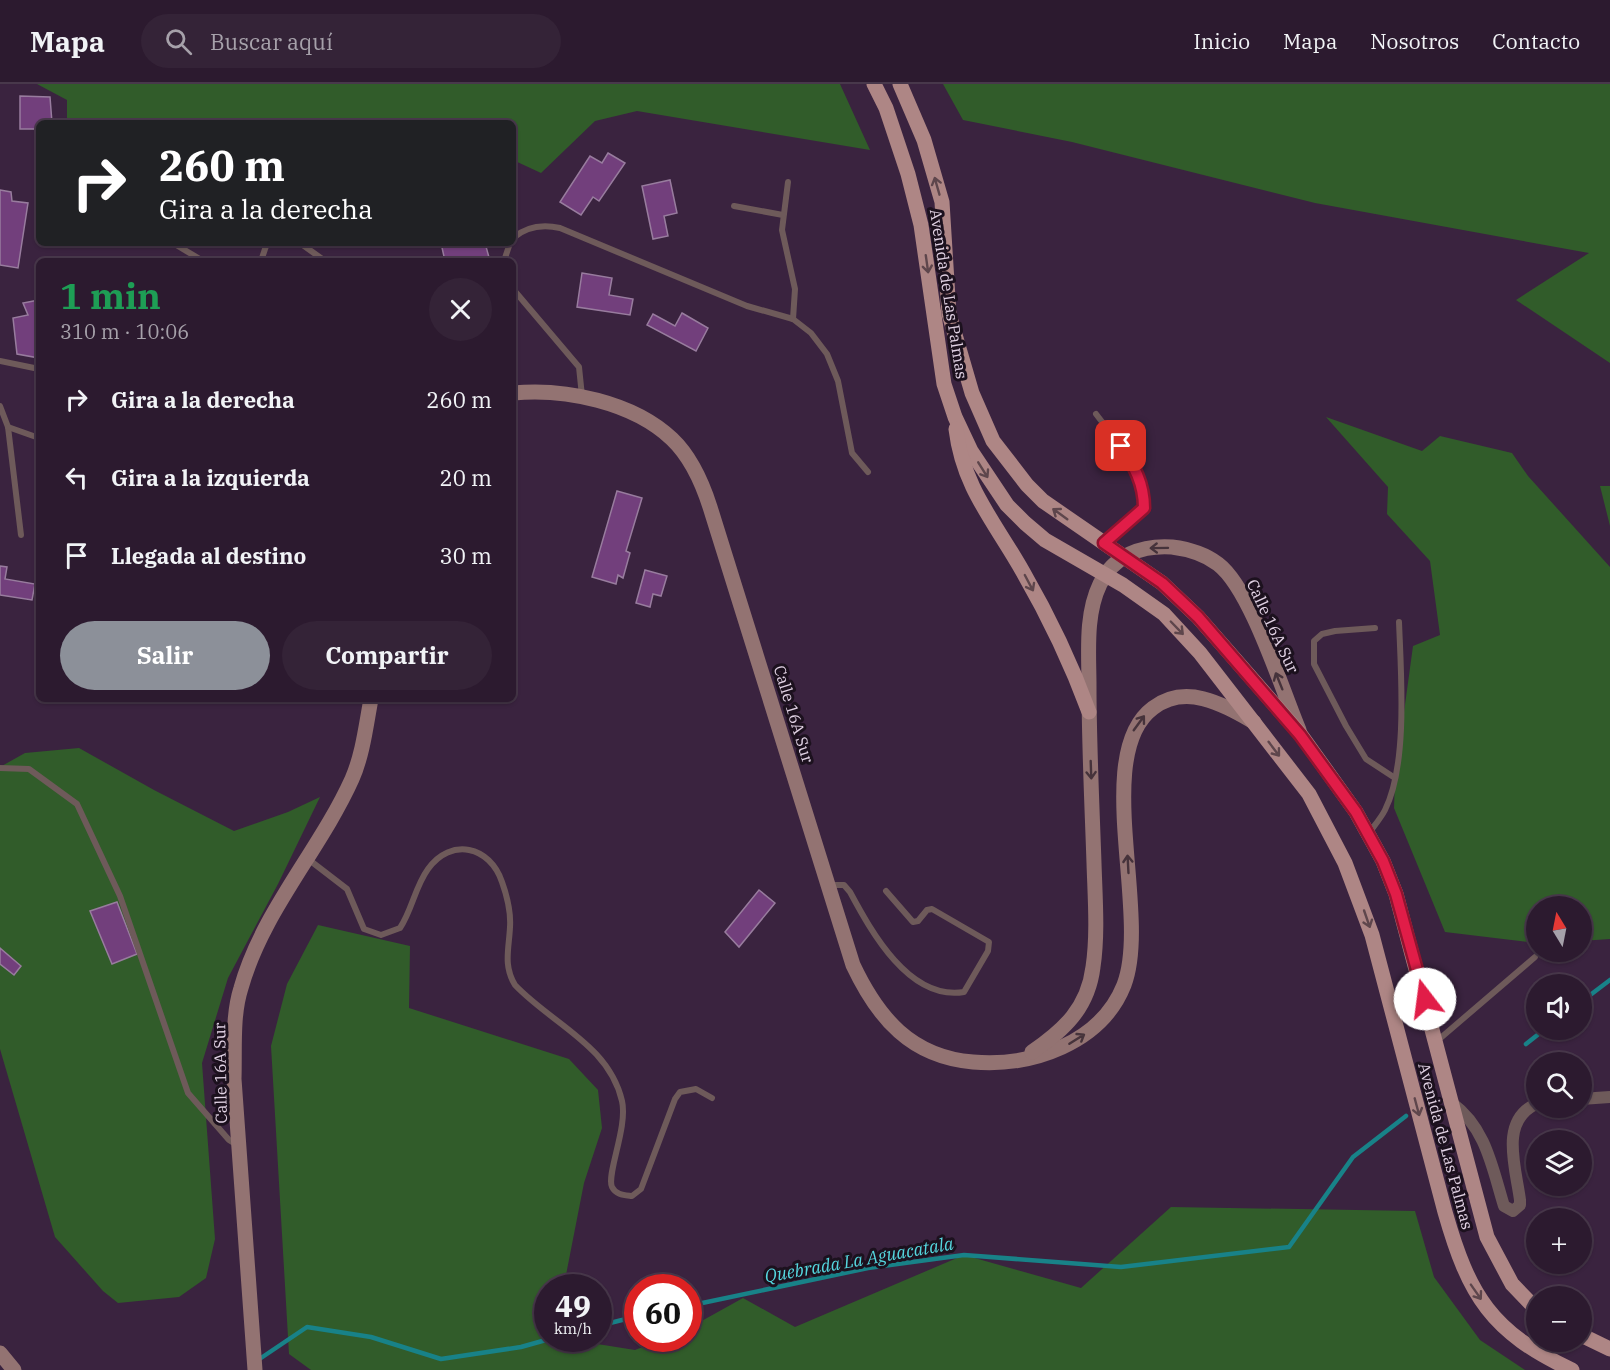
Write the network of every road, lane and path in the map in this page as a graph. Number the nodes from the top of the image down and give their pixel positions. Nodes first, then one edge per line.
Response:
1 (900, 84) edge
2 (875, 86) edge
3 (788, 182) dead end
4 (734, 206) dead end
5 (783, 215) junction
6 (516, 235) edge
7 (178, 246) edge
8 (304, 246) edge
9 (198, 258) edge
10 (321, 258) edge
11 (516, 293) edge
12 (793, 319) junction
13 (0, 361) edge
14 (36, 368) edge
15 (516, 393) edge
16 (582, 398) junction
17 (0, 406) edge
18 (1096, 414) dead end
19 (955, 417) junction
20 (8, 427) junction
21 (36, 437) edge
22 (867, 472) dead end
23 (21, 535) dead end
24 (1106, 545) junction
25 (1399, 622) dead end
26 (1375, 628) dead end
27 (370, 702) edge
28 (1089, 712) junction
29 (1254, 722) junction
30 (1300, 735) junction
31 (0, 768) edge
32 (1395, 778) junction
33 (1368, 833) junction
34 (308, 858) junction
35 (830, 885) junction
36 (885, 891) dead end
37 (1529, 962) edge
38 (1436, 1041) junction
39 (1023, 1059) junction
40 (1610, 1097) edge
41 (712, 1098) dead end
42 (1592, 1098) edge
43 (1452, 1103) junction
44 (1526, 1109) edge
45 (239, 1147) junction
46 (1486, 1149) junction
47 (1465, 1155) junction
48 (1526, 1299) edge
49 (1592, 1340) edge
50 (1610, 1349) edge
51 (0, 1353) edge
52 (14, 1370) edge
53 (255, 1370) edge
54 (1572, 1370) edge

24 -> 1 main road, Avenida de Las Palmas
2 -> 19 main road, Avenida de Las Palmas
3 - 5 lane
4 - 5 lane
5 - 12 lane
6 - 12 lane
7 - 9 lane
8 - 10 lane
11 - 16 lane
12 - 22 lane
13 - 14 lane
15 - 16 main road, Calle 16A Sur
16 - 35 main road, Calle 16A Sur
17 - 20 lane
18 - 24 lane
19 -> 28 main road
19 -> 29 main road, Avenida de Las Palmas
20 - 21 lane
20 - 23 lane
24 - 30 main road, Avenida de Las Palmas
25 - 32 lane
26 - 32 lane
27 - 34 main road, Calle 16A Sur
30 -> 28 main road, Calle 16A Sur
28 -> 39 main road, Calle 16A Sur
39 -> 29 main road, Calle 16A Sur
29 -> 54 main road, Avenida de Las Palmas
30 - 33 main road, Avenida de Las Palmas
31 - 45 lane
32 - 33 lane
33 - 38 main road, Avenida de Las Palmas
34 - 41 lane
34 - 45 main road, Calle 16A Sur
35 - 36 lane
35 - 39 main road, Calle 16A Sur
37 - 38 lane
38 - 43 main road, Avenida de Las Palmas
40 - 42 street
43 - 46 street
43 - 47 main road, Avenida de Las Palmas
44 - 46 street
45 - 53 main road, Calle 16A Sur
46 - 47 street
47 - 48 main road, Avenida de Las Palmas
49 - 50 main road
51 - 52 main road

